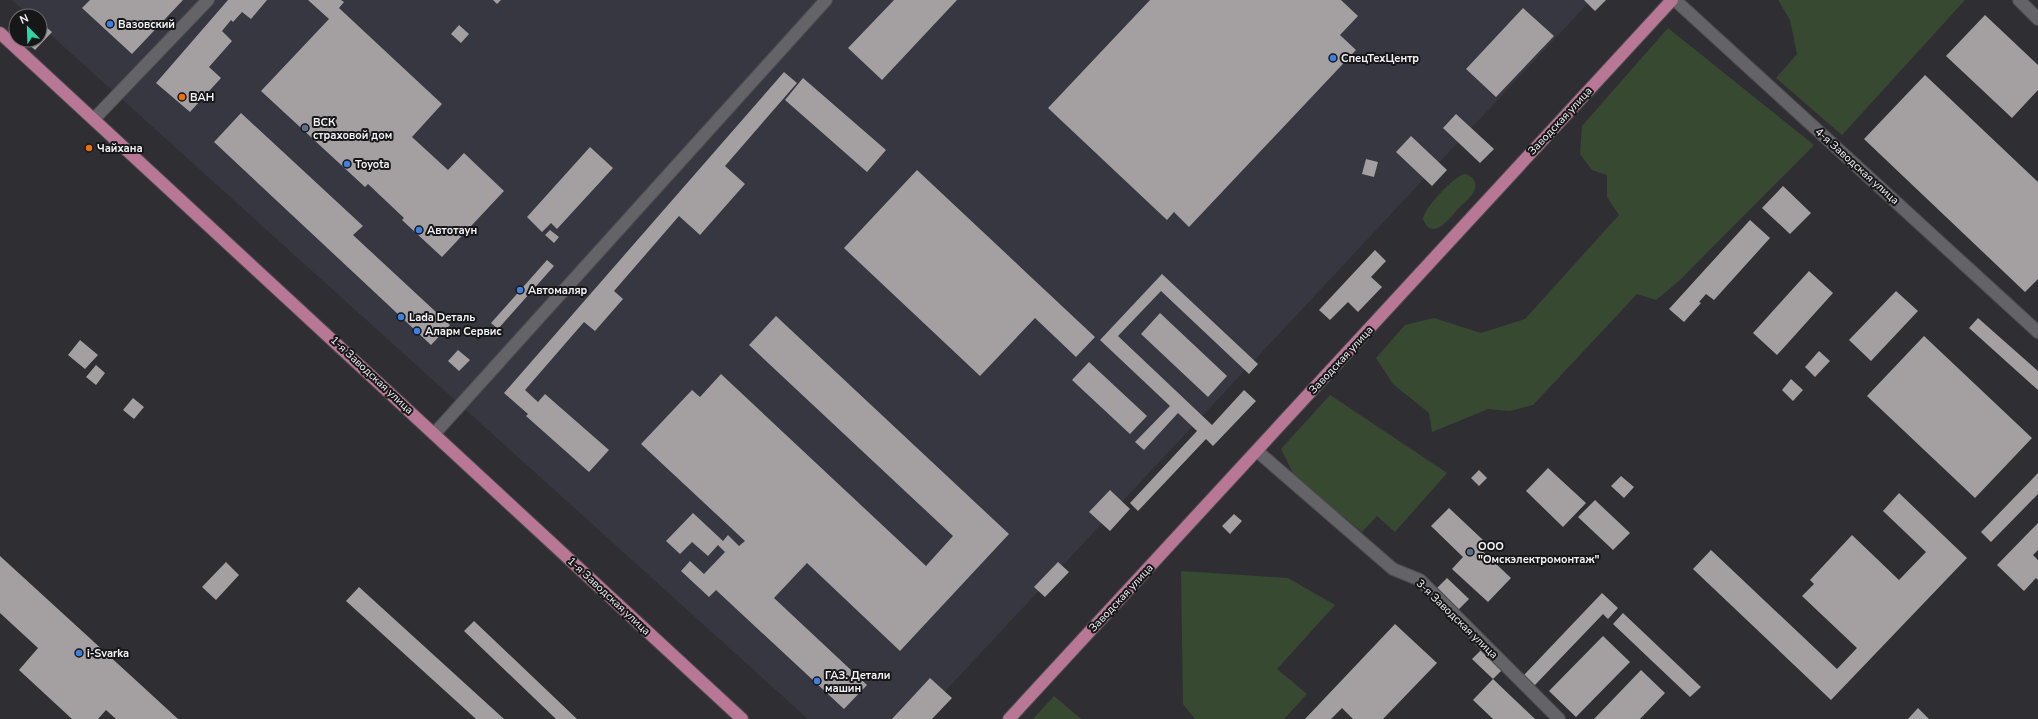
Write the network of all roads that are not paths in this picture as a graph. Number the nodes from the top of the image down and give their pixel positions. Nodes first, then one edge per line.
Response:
1 (208, 0) edge
2 (826, 0) edge
3 (1672, 0) edge
4 (1675, 0) edge
5 (2019, 0) edge
6 (2038, 19) edge
7 (0, 33) edge
8 (94, 119) junction
9 (2038, 332) edge
10 (435, 434) junction
11 (1257, 451) junction
12 (742, 719) edge
13 (1009, 719) edge
14 (1559, 719) edge

1 - 8 street
2 - 10 street
3 - 11 main road, Заводская улица
4 - 9 street, 4-я Заводская улица
5 - 6 street
7 - 8 main road, 1-я Заводская улица
8 - 10 main road, 1-я Заводская улица
10 - 12 main road, 1-я Заводская улица
11 - 13 main road, Заводская улица
11 - 14 street, 3-я Заводская улица

